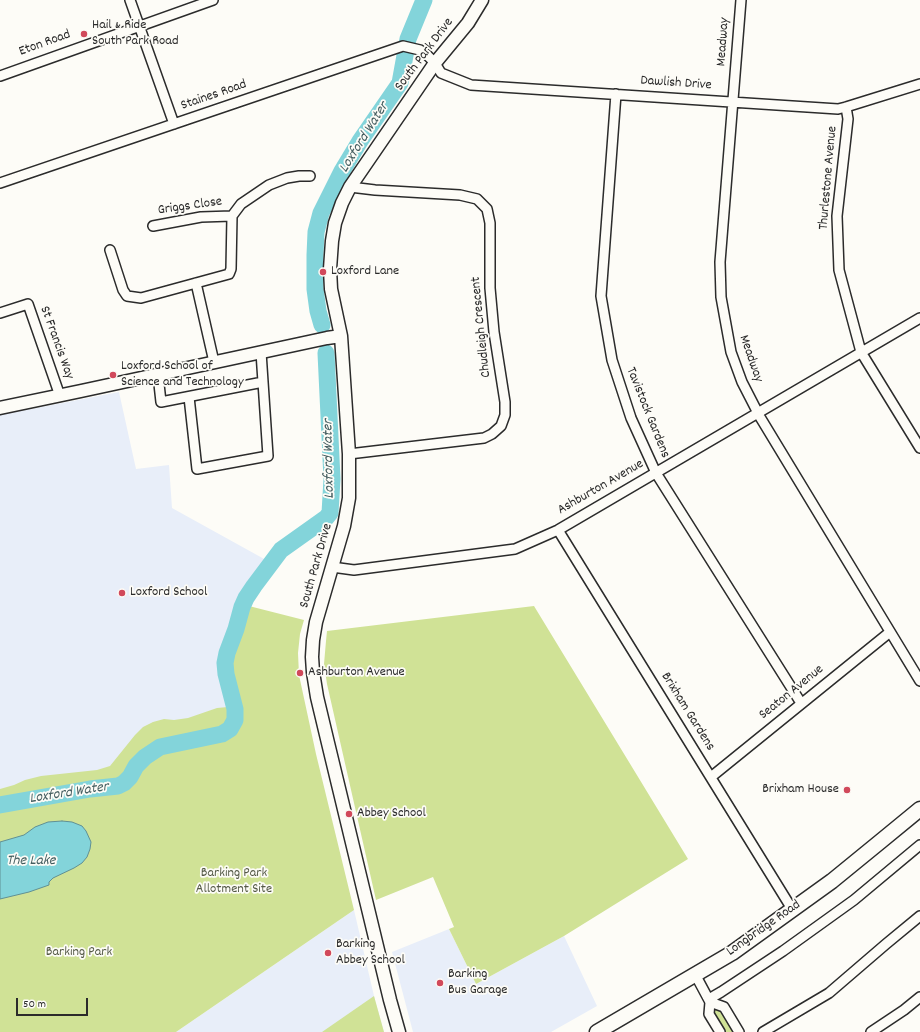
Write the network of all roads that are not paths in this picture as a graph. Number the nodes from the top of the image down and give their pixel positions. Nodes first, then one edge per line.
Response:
1 (130, 0) edge
2 (213, 0) edge
3 (482, 0) edge
4 (741, 0) edge
5 (139, 26) junction
6 (435, 62) junction
7 (0, 76) edge
8 (920, 84) edge
9 (616, 94) junction
10 (733, 102) junction
11 (846, 107) junction
12 (174, 124) junction
13 (310, 176) dead end
14 (0, 183) edge
15 (350, 187) junction
16 (232, 216) junction
17 (153, 226) dead end
18 (110, 250) dead end
19 (196, 283) junction
20 (0, 313) edge
21 (920, 318) edge
22 (341, 336) junction
23 (261, 352) junction
24 (861, 352) junction
25 (214, 362) junction
26 (158, 375) junction
27 (263, 382) junction
28 (60, 396) junction
29 (189, 396) junction
30 (0, 408) edge
31 (758, 413) junction
32 (920, 448) edge
33 (349, 454) junction
34 (656, 473) junction
35 (558, 530) junction
36 (332, 567) junction
37 (890, 632) junction
38 (920, 681) edge
39 (801, 703) junction
40 (711, 777) junction
41 (920, 809) edge
42 (920, 845) edge
43 (792, 909) junction
44 (920, 916) edge
45 (695, 974) junction
46 (920, 997) edge
47 (710, 1000) junction
48 (399, 1032) edge
49 (597, 1032) edge
50 (720, 1032) edge
51 (739, 1032) edge
52 (763, 1032) edge
53 (871, 1032) edge

1 - 5 street
2 - 5 street, Eton Road
3 - 6 street, South Park Drive
4 - 10 street, Meadway
5 - 7 street, Eton Road
5 - 12 street
6 - 9 street, Dawlish Drive
6 - 12 street, Staines Road
6 - 15 street, South Park Drive
8 - 11 street, Dawlish Drive
9 - 10 street, Dawlish Drive
9 - 34 street, Tavistock Gardens
10 - 11 street, Dawlish Drive
10 - 31 street, Meadway
11 - 24 street, Thurlestone Avenue
12 - 14 street, Staines Road
13 - 16 street
15 - 22 street, South Park Drive
15 - 33 street, Chudleigh Crescent
16 - 17 street, Griggs Close
16 - 19 street
18 - 19 street
19 - 25 street
20 - 28 street, St Francis Way
21 - 24 street, Ashburton Avenue
22 - 23 street
22 - 33 street, South Park Drive
23 - 25 street
23 - 27 street
24 - 31 street, Ashburton Avenue
24 - 32 street, Thurlestone Avenue
25 - 26 street
26 - 28 street
26 - 29 street
27 - 29 street
27 - 29 street
28 - 30 street
31 - 34 street, Ashburton Avenue
31 - 37 street, Meadway
33 - 36 street, South Park Drive
34 - 35 street, Ashburton Avenue
34 - 39 street, Tavistock Gardens
35 - 36 street, Ashburton Avenue
35 - 40 street, Brixham Gardens
36 - 48 street, South Park Drive
37 - 38 street, Meadway
37 - 39 street, Seaton Avenue
39 - 40 street, Seaton Avenue
40 - 43 street, Brixham Gardens
41 - 43 main road, Longbridge Road
42 - 47 street
43 - 45 main road, Longbridge Road
44 - 52 street
45 - 47 street
45 - 49 main road, Longbridge Road
46 - 53 street
47 - 50 street
47 - 51 street

